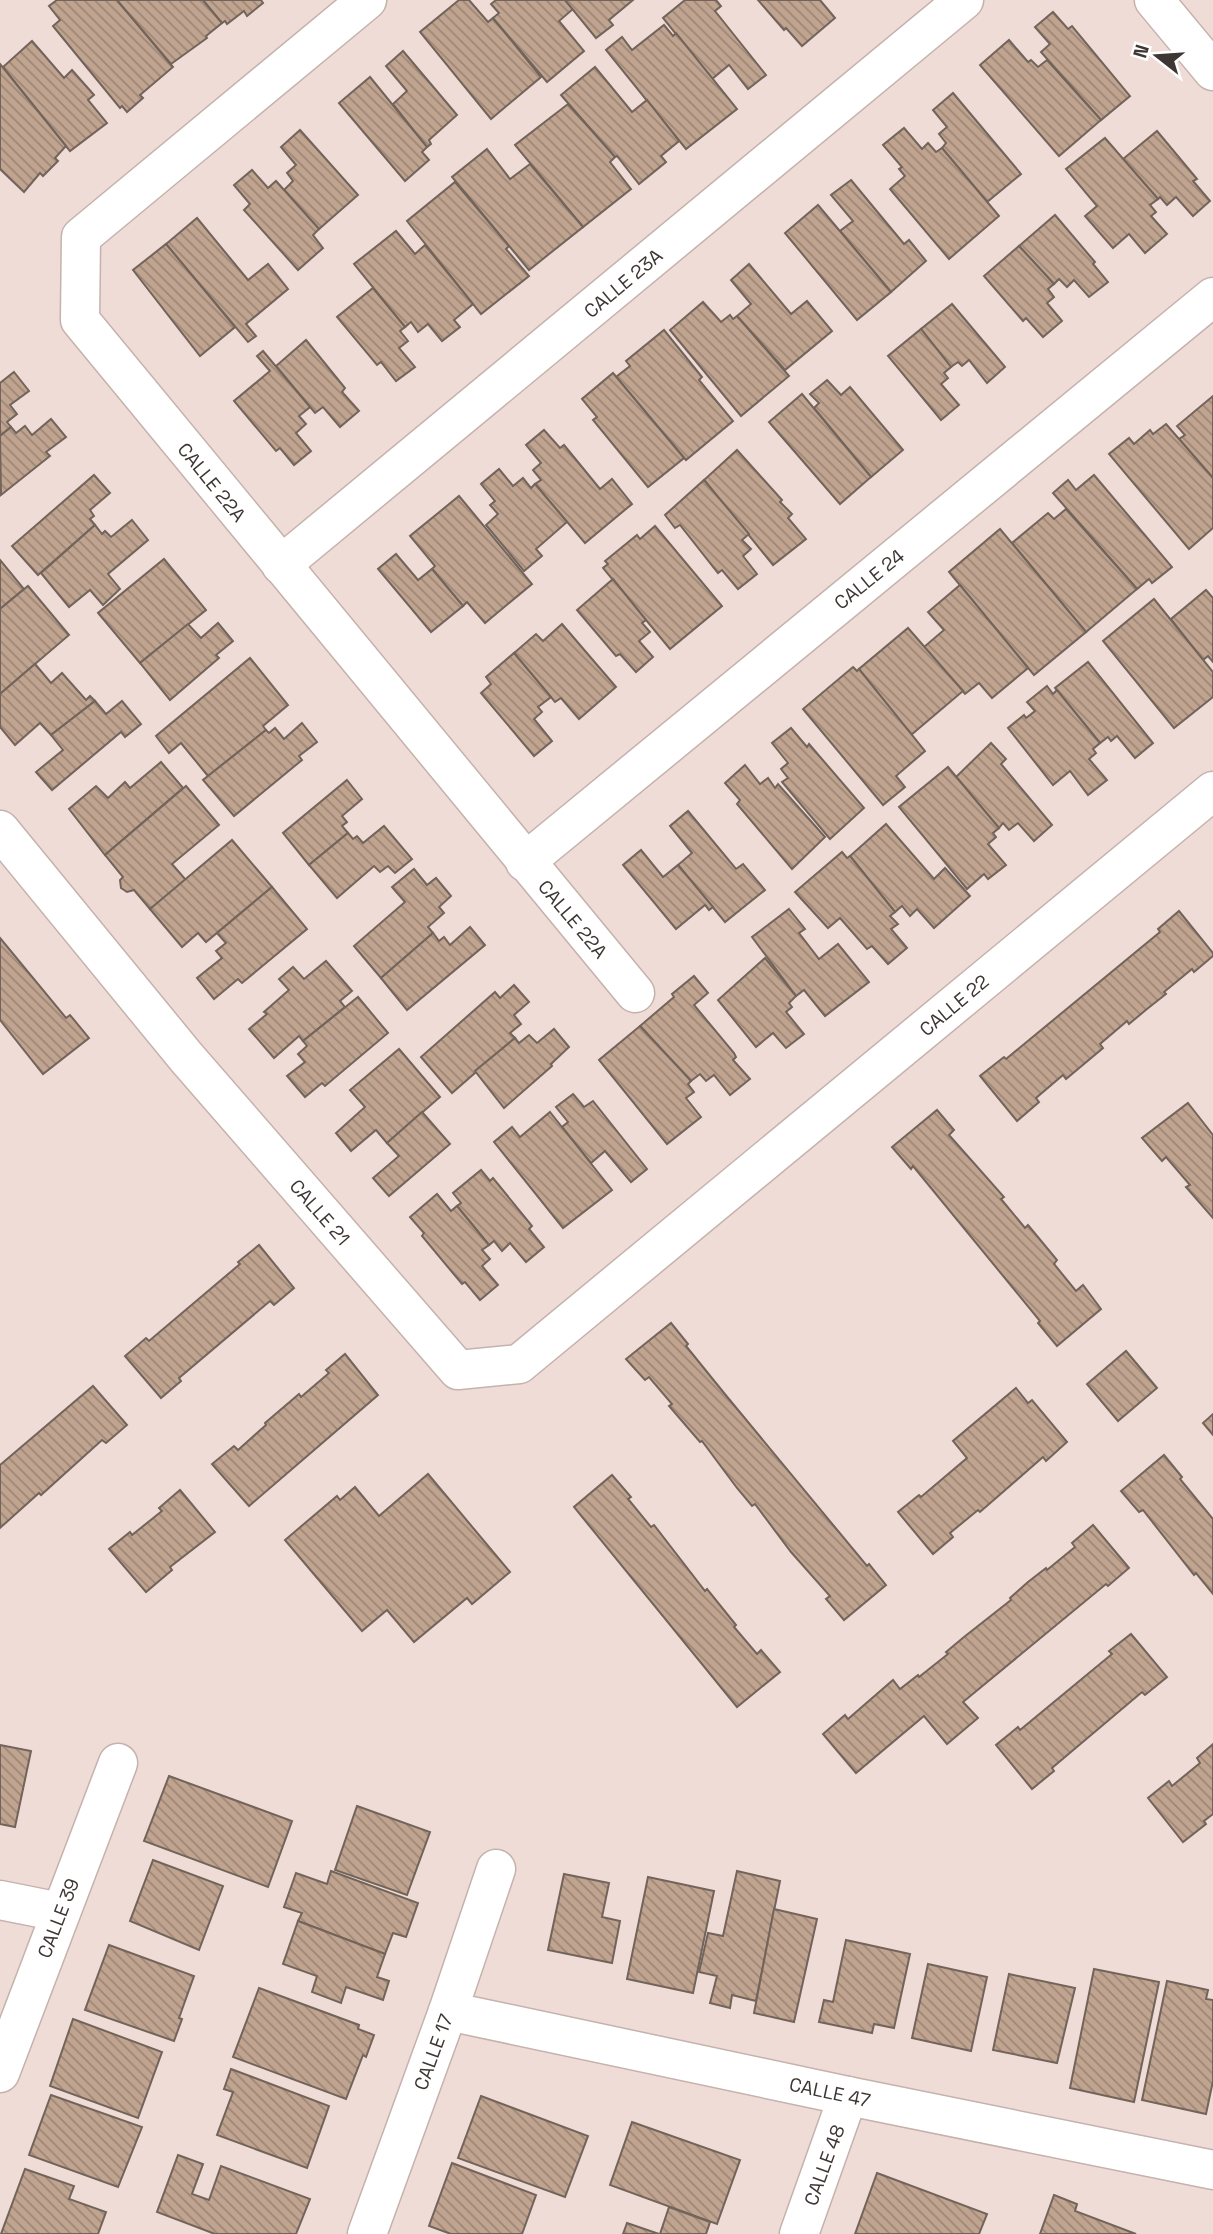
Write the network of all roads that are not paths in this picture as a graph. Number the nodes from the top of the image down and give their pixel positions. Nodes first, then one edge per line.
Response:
1 (367, 0) edge
2 (964, 0) edge
3 (1154, 0) edge
4 (1213, 71) edge
5 (1213, 297) edge
6 (281, 565) junction
7 (1213, 791) edge
8 (0, 830) edge
9 (525, 862) junction
10 (635, 993) dead end
11 (694, 1220) joint
12 (118, 1763) dead end
13 (496, 1869) dead end
14 (0, 1900) edge
15 (60, 1912) junction
16 (448, 2011) junction
17 (0, 2073) edge
18 (848, 2096) junction
19 (1213, 2170) edge
20 (367, 2234) edge
21 (799, 2234) edge

1 - 6 street, CALLE 22A
2 - 6 street, CALLE 23A
3 - 4 street
5 - 9 street, CALLE 24
6 - 9 street, CALLE 22A
7 - 11 street, CALLE 22
8 - 11 street, CALLE 21
9 - 10 street, CALLE 22A
12 - 15 street, CALLE 39
13 - 16 street, CALLE 17
14 - 15 street
15 - 17 street, CALLE 39
16 - 18 street, CALLE 47
16 - 20 street, CALLE 17
18 - 19 street, CALLE 47
18 - 21 street, CALLE 48

